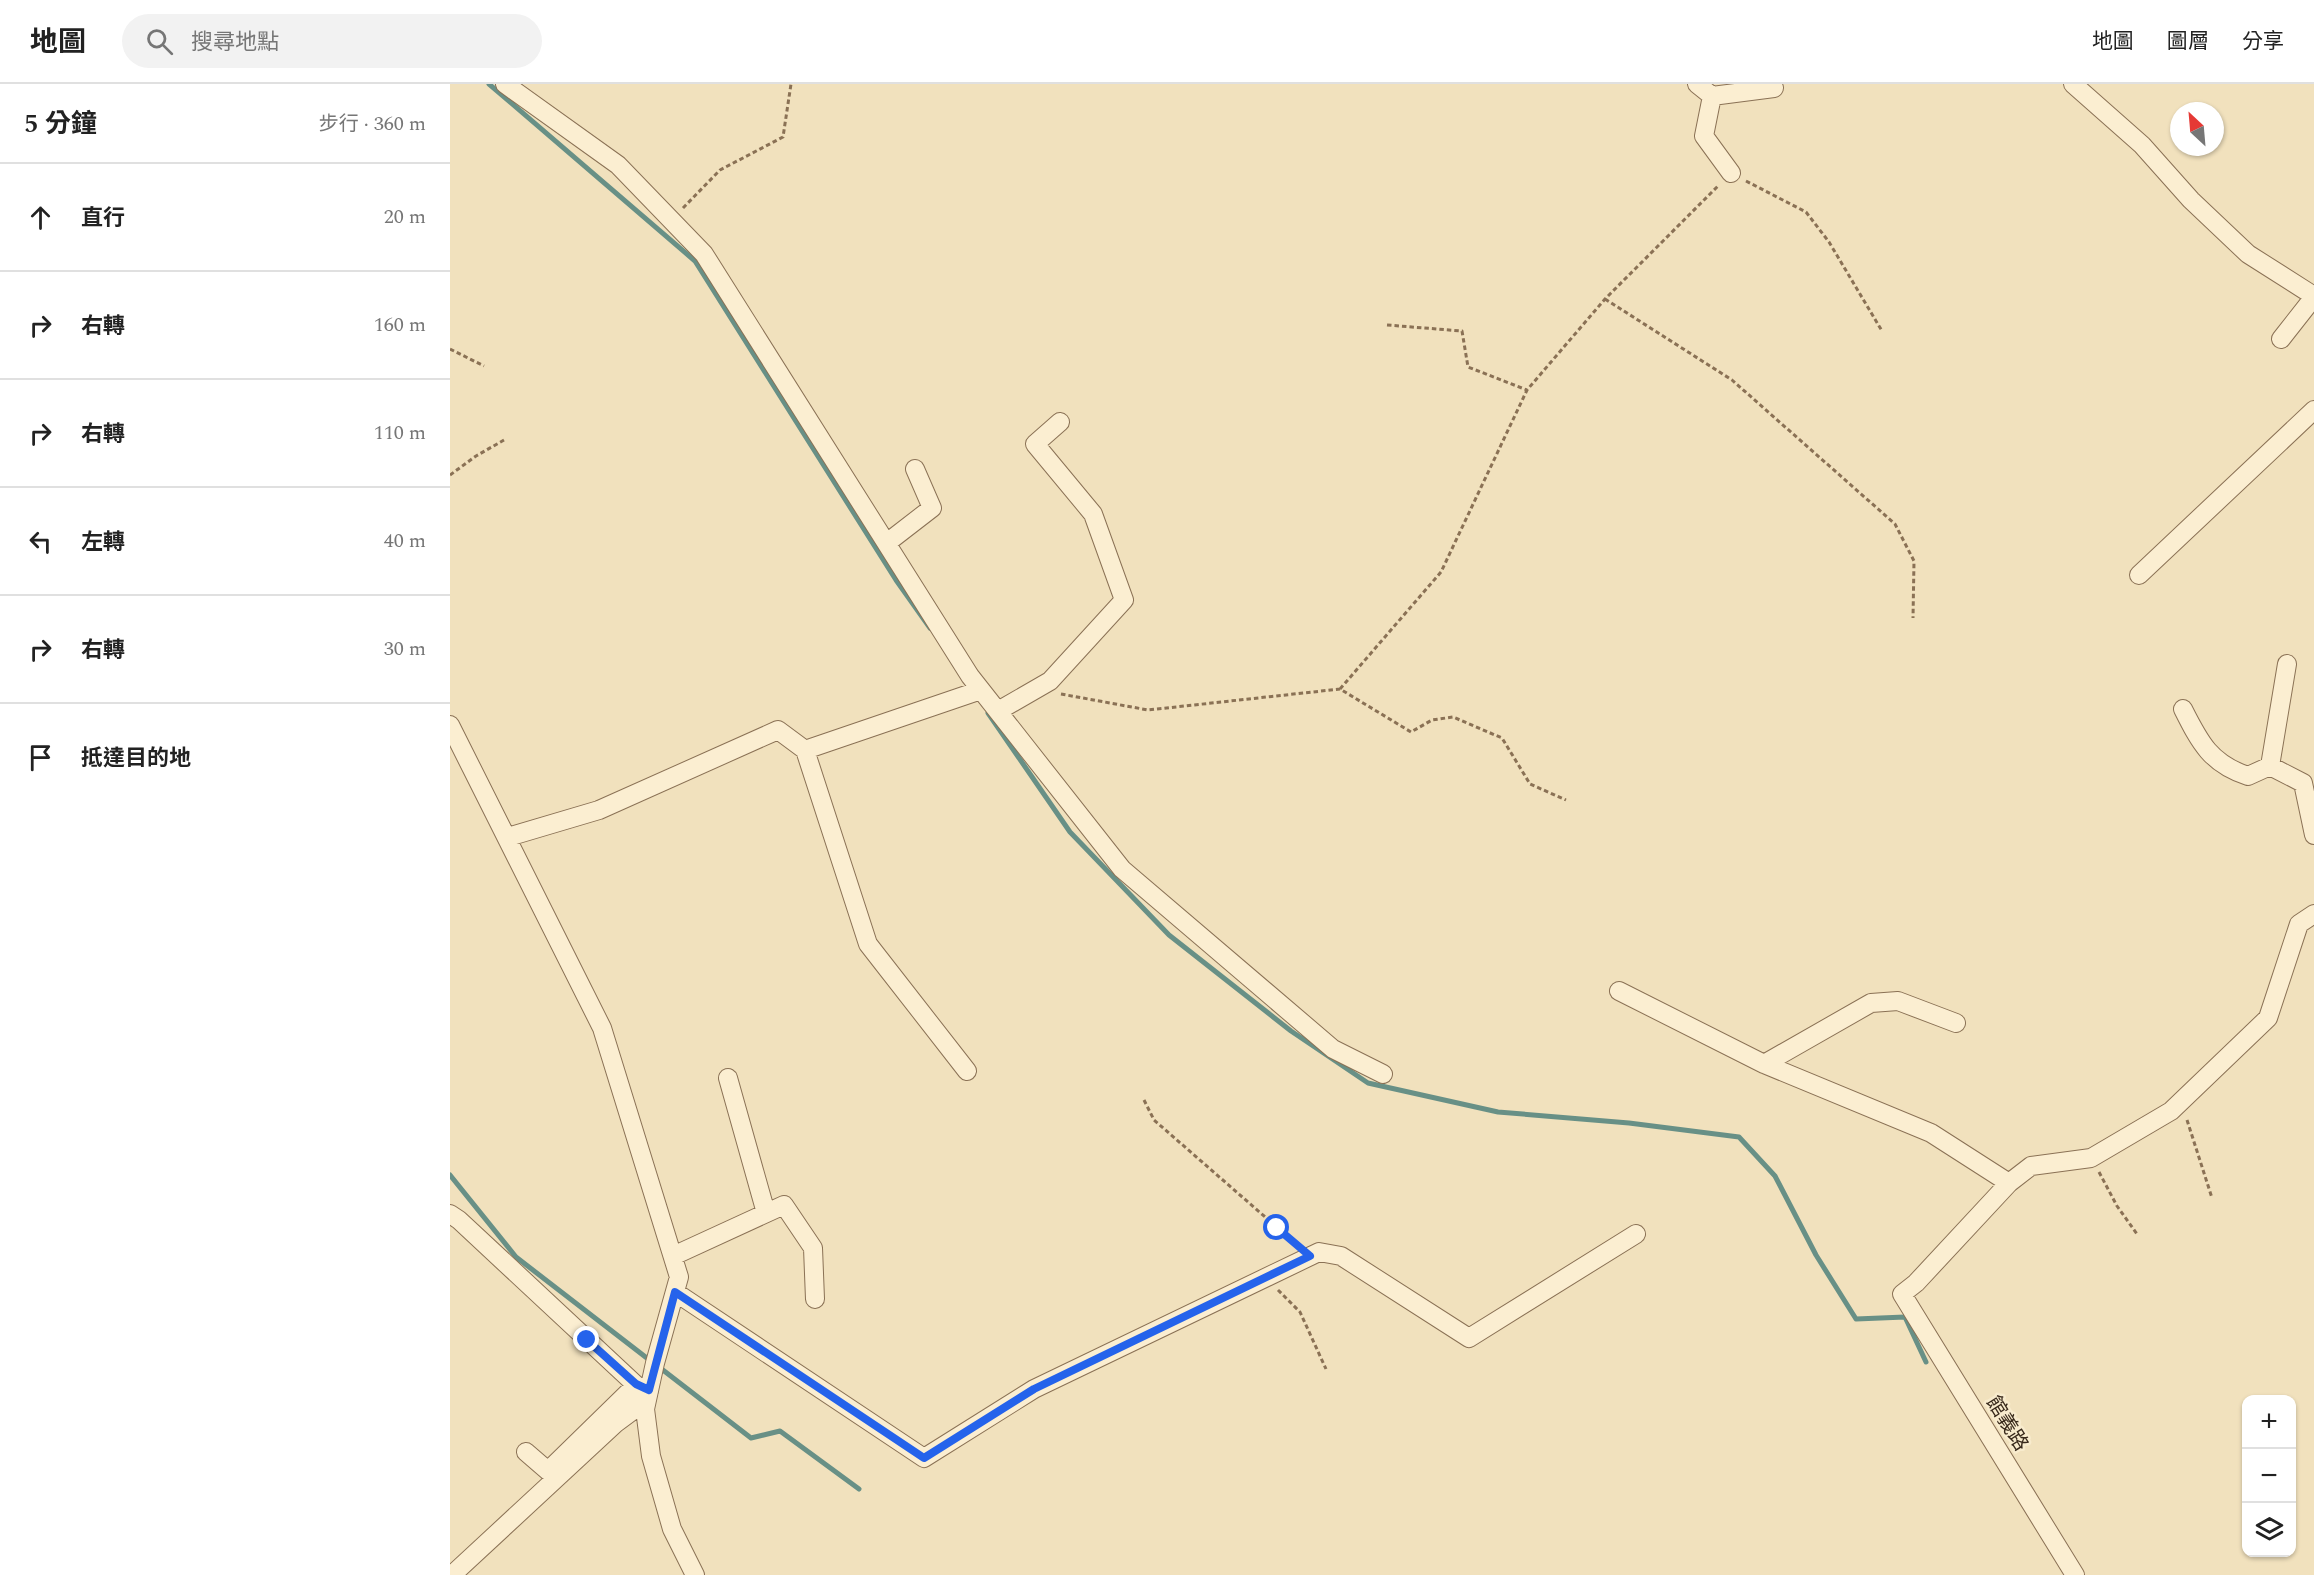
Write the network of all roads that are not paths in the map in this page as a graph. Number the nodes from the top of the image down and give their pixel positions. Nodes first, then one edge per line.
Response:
1 (505, 84) edge
2 (1696, 84) edge
3 (2073, 84) edge
4 (1774, 88) dead end
5 (1712, 96) junction
6 (1731, 174) road end
7 (2314, 297) edge
8 (2281, 339) dead end
9 (2314, 410) edge
10 (1060, 422) dead end
11 (915, 469) dead end
12 (888, 542) junction
13 (2139, 576) dead end
14 (2287, 664) dead end
15 (981, 690) junction
16 (2183, 709) dead end
17 (998, 711) junction
18 (450, 725) edge
19 (805, 750) junction
20 (2270, 766) junction
21 (2314, 835) edge
22 (508, 837) junction
23 (2314, 915) edge
24 (1619, 991) dead end
25 (1956, 1023) dead end
26 (1764, 1064) junction
27 (967, 1071) dead end
28 (1383, 1074) dead end
29 (728, 1078) dead end
30 (2009, 1183) junction
31 (766, 1213) junction
32 (450, 1214) edge
33 (1636, 1234) dead end
34 (673, 1256) junction
35 (675, 1292) junction
36 (814, 1299) dead end
37 (648, 1383) junction
38 (526, 1452) dead end
39 (452, 1575) edge
40 (694, 1575) edge
41 (2075, 1575) edge

1 - 12 street
2 - 5 street
3 - 7 street
4 - 5 street
5 - 6 street
7 - 8 street
9 - 13 street
10 - 17 street
11 - 12 street
12 - 15 street
14 - 20 street
15 - 17 street
15 - 19 street
16 - 20 street
17 - 28 street
18 - 22 street
19 - 22 street
19 - 27 street
20 - 21 street
22 - 34 street
23 - 30 street
24 - 26 street
25 - 26 street
26 - 30 street
29 - 31 street
30 - 41 street, 館義路
31 - 34 street
31 - 36 street
32 - 37 street
33 - 35 street
34 - 35 street
35 - 37 street
37 - 38 street
37 - 39 street
37 - 40 street

